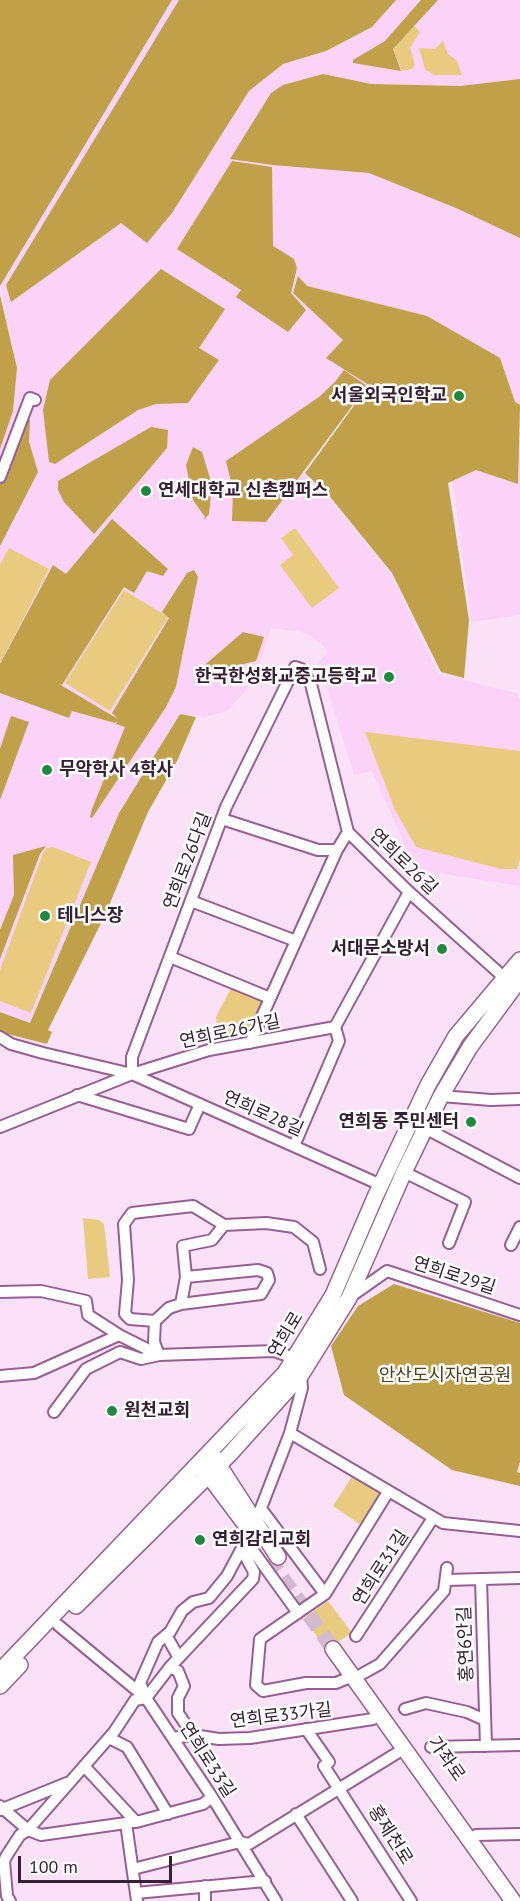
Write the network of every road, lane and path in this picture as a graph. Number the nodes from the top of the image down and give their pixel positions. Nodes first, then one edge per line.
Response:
1 (34, 400) dead end
2 (0, 477) edge
3 (294, 667) joint
4 (222, 819) junction
5 (348, 832) junction
6 (338, 850) junction
7 (409, 892) junction
8 (191, 901) junction
9 (296, 941) junction
10 (170, 957) junction
11 (520, 960) edge
12 (512, 981) edge
13 (270, 998) junction
14 (335, 1027) junction
15 (0, 1037) edge
16 (250, 1043) junction
17 (132, 1074) junction
18 (77, 1095) junction
19 (441, 1096) junction
20 (520, 1099) edge
21 (200, 1104) junction
22 (0, 1127) edge
23 (425, 1128) junction
24 (294, 1146) junction
25 (404, 1173) junction
26 (520, 1178) edge
27 (381, 1185) junction
28 (224, 1225) junction
29 (520, 1227) edge
30 (449, 1243) dead end
31 (511, 1245) dead end
32 (320, 1269) dead end
33 (186, 1277) junction
34 (0, 1292) edge
35 (349, 1298) junction
36 (181, 1304) junction
37 (520, 1315) edge
38 (155, 1321) junction
39 (119, 1335) junction
40 (159, 1355) junction
41 (292, 1362) junction
42 (301, 1375) junction
43 (0, 1376) edge
44 (54, 1412) dead end
45 (290, 1433) junction
46 (209, 1464) junction
47 (388, 1492) junction
48 (433, 1518) junction
49 (251, 1531) junction
50 (520, 1531) edge
51 (274, 1558) tunnel mouth
52 (520, 1578) edge
53 (481, 1580) junction
54 (325, 1594) junction
55 (298, 1613) junction
56 (58, 1625) junction
57 (166, 1635) junction
58 (356, 1636) dead end
59 (337, 1647) tunnel mouth
60 (175, 1663) junction
61 (0, 1671) edge
62 (357, 1675) junction
63 (0, 1686) edge
64 (146, 1698) junction
65 (405, 1709) dead end
66 (372, 1719) dead end
67 (485, 1720) junction
68 (306, 1729) junction
69 (193, 1735) junction
70 (109, 1738) junction
71 (173, 1738) junction
72 (520, 1744) edge
73 (486, 1746) junction
74 (431, 1747) dead end
75 (397, 1753) dead end
76 (84, 1766) junction
77 (70, 1782) junction
78 (340, 1787) junction
79 (212, 1797) junction
80 (1, 1809) edge
81 (168, 1814) junction
82 (296, 1814) junction
83 (131, 1823) junction
84 (28, 1830) junction
85 (520, 1834) edge
86 (476, 1835) junction
87 (240, 1842) junction
88 (133, 1869) junction
89 (265, 1881) junction
90 (205, 1886) junction
91 (520, 1896) edge
92 (137, 1897) edge
93 (10, 1901) edge
94 (205, 1901) edge
95 (276, 1901) edge
96 (352, 1901) edge
97 (411, 1901) edge
98 (513, 1901) edge

1 - 2 street
3 - 4 street, 연희로26다길
3 - 5 street, 연희로26길
4 - 6 street
4 - 8 street, 연희로26다길
5 - 6 street
5 - 7 street, 연희로26길
6 - 9 street
7 - 12 street, 연희로26길
7 - 14 street
8 - 9 street
8 - 10 street, 연희로26다길
9 - 13 street
10 - 13 street
10 - 17 street, 연희로26다길
11 - 12 main road, 연희로
12 - 19 main road, 연희로
12 - 27 main road, 연희로
13 - 16 street
14 - 16 street, 연희로26가길
14 - 24 street
15 - 17 street, 연희로28길
16 - 17 street, 연희로26가길
17 - 18 street
17 - 21 street, 연희로28길
18 - 21 street
18 - 22 street
19 - 20 street
19 - 23 main road, 연희로
21 - 24 street, 연희로28길
23 - 25 main road, 연희로
23 - 26 street
24 - 27 street, 연희로28길
25 - 30 street
25 - 35 main road, 연희로
27 - 41 main road, 연희로
28 - 32 street
28 - 33 street
28 - 38 street
29 - 31 street
33 - 36 street
33 - 36 street
34 - 39 street
35 - 37 street, 연희로29길
35 - 42 main road, 연희로
36 - 38 street
38 - 40 street
39 - 40 street
39 - 43 street
40 - 41 street
40 - 44 street
41 - 42 street
41 - 46 main road, 연희로
42 - 45 street
42 - 46 main road, 연희로
45 - 47 street, 연희로31길
45 - 49 street
46 - 49 main road
46 - 56 main road, 연희로
46 - 61 main road, 연희로
47 - 48 street, 연희로31길
47 - 54 street, 연희로31길
48 - 50 street, 연희로31길
48 - 58 street, 연희로31길
49 - 51 main road
49 - 54 street
49 - 55 street
49 - 57 street
49 - 60 street
52 - 53 street, 홍연6안길
53 - 62 street
53 - 67 street, 홍연6안길
54 - 55 street
55 - 62 street
56 - 63 main road, 연희로
56 - 64 street, 연희로33길
57 - 60 street
57 - 64 street
59 - 62 main road, 가좌로
60 - 64 street
60 - 69 street
62 - 86 main road, 가좌로
62 - 98 main road
64 - 70 street
64 - 71 street, 연희로33길
65 - 67 street, 가좌로
66 - 68 street, 연희로33가길
67 - 73 street, 홍연6안길
68 - 69 street, 연희로33가길
68 - 78 street, 홍제천로
69 - 71 street, 연희로33가길
70 - 76 street
70 - 81 street
71 - 79 street, 연희로33길
72 - 73 street
73 - 74 street
75 - 78 street
76 - 77 street
76 - 83 street
77 - 80 street
77 - 84 street
78 - 82 street
78 - 97 street, 홍제천로
79 - 81 street
79 - 87 street, 연희로33길
80 - 84 street
81 - 83 street
82 - 87 street
82 - 96 street
83 - 84 street
83 - 88 street
84 - 93 street
85 - 86 street
86 - 91 main road, 가좌로
87 - 88 street
87 - 89 street, 연희로33길
88 - 92 street
89 - 90 street
89 - 95 street, 연희로33길
90 - 92 street
90 - 94 street

